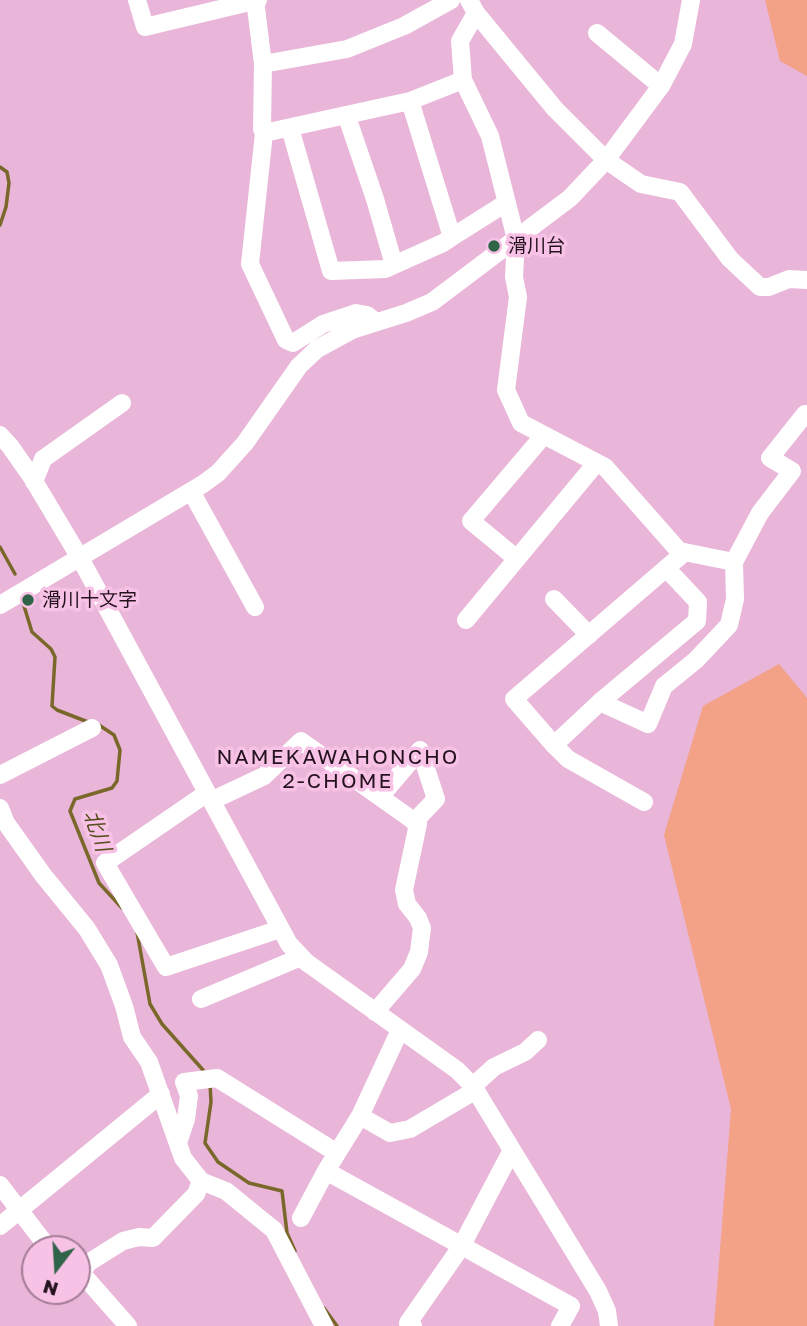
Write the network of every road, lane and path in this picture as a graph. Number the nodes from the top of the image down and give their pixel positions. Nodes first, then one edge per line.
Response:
1 (137, 0) edge
2 (256, 0) edge
3 (451, 0) edge
4 (691, 0) edge
5 (472, 6) edge
6 (597, 33) dead end
7 (263, 64) junction
8 (463, 80) junction
9 (661, 86) junction
10 (410, 101) junction
11 (347, 117) junction
12 (290, 128) junction
13 (264, 133) junction
14 (606, 160) junction
15 (506, 203) junction
16 (452, 237) junction
17 (516, 239) junction
18 (394, 265) junction
19 (807, 280) edge
20 (376, 322) junction
21 (122, 403) dead end
22 (805, 414) dead end
23 (0, 435) edge
24 (544, 435) junction
25 (593, 467) dead end
26 (34, 482) junction
27 (191, 491) junction
28 (685, 552) junction
29 (80, 558) junction
30 (517, 559) junction
31 (734, 562) junction
32 (666, 568) junction
33 (554, 599) dead end
34 (0, 606) edge
35 (255, 607) dead end
36 (466, 620) dead end
37 (589, 635) junction
38 (600, 702) junction
39 (92, 727) dead end
40 (554, 744) junction
41 (0, 775) edge
42 (209, 797) junction
43 (380, 797) junction
44 (644, 802) dead end
45 (0, 808) edge
46 (414, 822) junction
47 (280, 929) junction
48 (301, 957) junction
49 (201, 999) dead end
50 (375, 1012) junction
51 (400, 1030) junction
52 (538, 1040) dead end
53 (474, 1088) junction
54 (161, 1094) junction
55 (360, 1116) junction
56 (178, 1143) junction
57 (512, 1150) junction
58 (337, 1153) junction
59 (326, 1171) junction
60 (201, 1181) junction
61 (0, 1185) edge
62 (19, 1210) junction
63 (301, 1218) dead end
64 (0, 1226) edge
65 (38, 1235) edge
66 (461, 1247) junction
67 (91, 1261) edge
68 (91, 1284) edge
69 (128, 1326) edge
70 (324, 1326) edge
71 (413, 1326) edge
72 (560, 1326) edge
73 (609, 1326) edge

1 - 2 street
2 - 7 street
3 - 7 street
4 - 9 street
5 - 8 street
5 - 14 street
6 - 9 street
7 - 13 street
8 - 10 street
8 - 15 street
9 - 14 street
10 - 11 street
10 - 16 street
11 - 12 street
11 - 18 street
12 - 13 street
12 - 18 street
13 - 20 street
14 - 17 street
14 - 19 street
15 - 16 street
15 - 17 street
16 - 18 street
17 - 20 street
17 - 24 street
20 - 27 street
21 - 26 street
22 - 31 street
23 - 26 street
24 - 28 street
24 - 30 street
25 - 30 street
26 - 29 street
27 - 29 street
27 - 35 street
28 - 31 street
28 - 32 street
29 - 34 street
29 - 42 street
30 - 36 street
31 - 38 street
32 - 37 street
32 - 38 street
33 - 37 street
37 - 40 street
38 - 40 street
39 - 41 street
40 - 44 street
42 - 43 street
42 - 47 street
42 - 47 street
43 - 46 street
43 - 46 street
45 - 54 street
46 - 50 street
47 - 48 street
48 - 49 street
48 - 50 street
50 - 51 street
51 - 53 street
51 - 55 street
52 - 53 street
53 - 55 street
53 - 57 street
54 - 56 street
54 - 62 street
55 - 58 street
56 - 58 street
56 - 60 street
57 - 66 street
57 - 73 street
58 - 59 street
59 - 63 street
59 - 66 street
60 - 67 street
60 - 70 street
61 - 62 street
62 - 64 street
62 - 65 street
66 - 71 street
66 - 72 street
68 - 69 street

